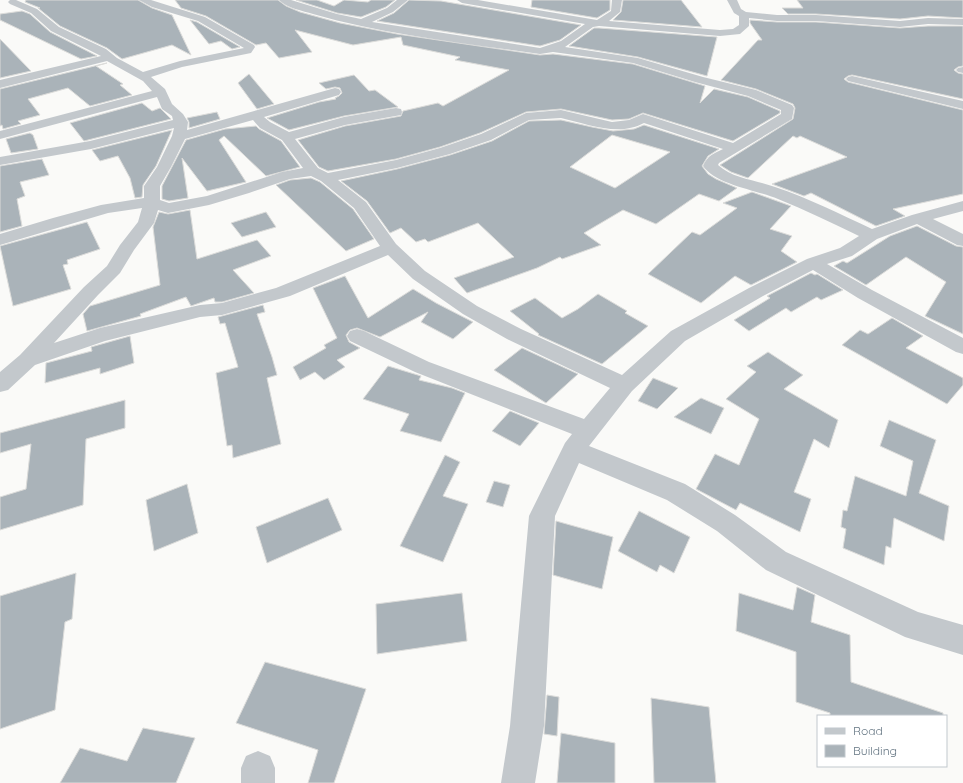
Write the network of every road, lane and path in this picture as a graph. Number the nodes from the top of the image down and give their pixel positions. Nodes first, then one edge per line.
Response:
1 (144, 0) edge
2 (284, 0) edge
3 (403, 0) edge
4 (462, 0) edge
5 (617, 0) edge
6 (732, 0) edge
7 (14, 2) edge
8 (744, 15) junction
9 (363, 22) junction
10 (963, 22) edge
11 (599, 23) junction
12 (551, 48) junction
13 (109, 57) junction
14 (142, 76) junction
15 (852, 79) dead end
16 (0, 84) edge
17 (161, 92) junction
18 (335, 92) dead end
19 (963, 106) edge
20 (396, 112) dead end
21 (256, 116) junction
22 (180, 129) junction
23 (0, 135) edge
24 (287, 137) junction
25 (735, 148) junction
26 (0, 161) edge
27 (320, 174) junction
28 (152, 202) junction
29 (963, 206) edge
30 (918, 218) junction
31 (871, 235) junction
32 (0, 240) edge
33 (963, 242) edge
34 (390, 248) junction
35 (813, 263) junction
36 (357, 336) dead end
37 (963, 347) edge
38 (27, 360) junction
39 (0, 384) edge
40 (624, 385) junction
41 (580, 440) junction
42 (963, 640) edge
43 (518, 783) edge

1 - 14 street
2 - 9 street
3 - 9 street
4 - 11 street
5 - 11 street
6 - 8 street
7 - 13 street
8 - 10 street
8 - 11 street
9 - 12 street
11 - 12 street
12 - 25 street
13 - 14 street
13 - 16 street
14 - 17 street
15 - 19 street
17 - 22 street
17 - 23 street
18 - 21 street
20 - 24 street
21 - 22 street
21 - 24 street
22 - 26 street
22 - 28 street
24 - 27 street
25 - 27 street
25 - 31 street
27 - 28 street
27 - 34 street
28 - 32 street
28 - 38 street
29 - 30 street
30 - 31 street
30 - 33 street
31 - 35 street
34 - 38 street
34 - 40 street
35 - 37 street
35 - 40 street
36 - 41 street
38 - 39 street
40 - 41 street
41 - 42 street
41 - 43 street

